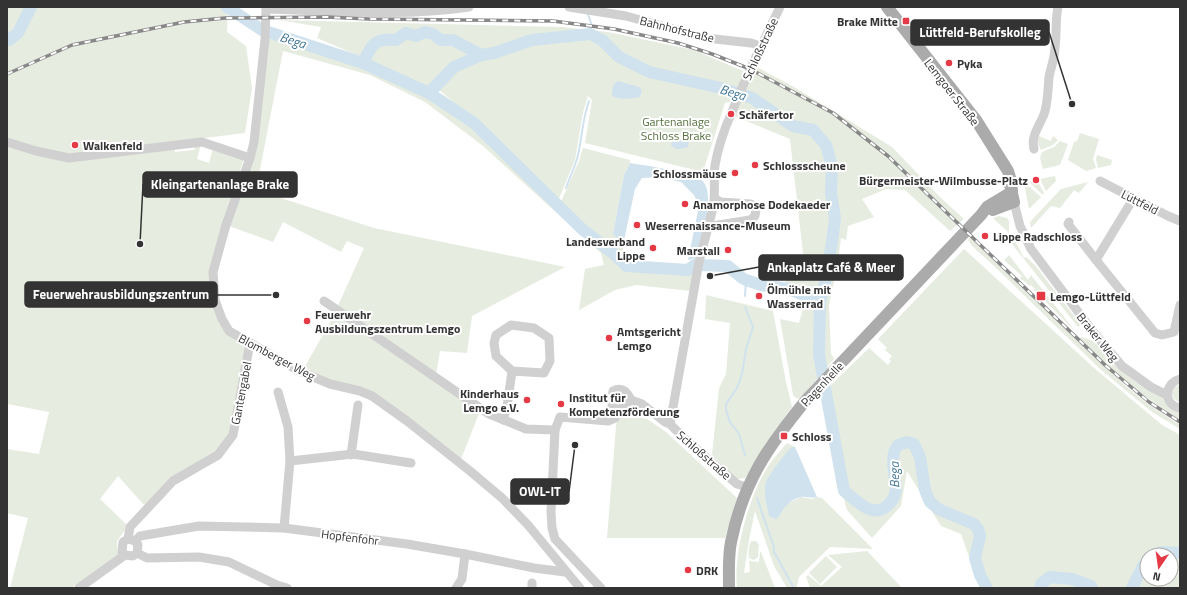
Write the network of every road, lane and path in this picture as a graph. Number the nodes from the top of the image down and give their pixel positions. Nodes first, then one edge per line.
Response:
1 (469, 7) edge
2 (780, 7) edge
3 (1058, 7) edge
4 (265, 8) edge
5 (572, 8) edge
6 (889, 8) edge
7 (626, 12) edge
8 (761, 46) junction
9 (7, 142) edge
10 (1034, 149) dead end
11 (250, 158) junction
12 (1100, 181) dead end
13 (1013, 197) junction
14 (715, 199) junction
15 (1133, 199) junction
16 (1180, 221) edge
17 (1069, 222) dead end
18 (708, 227) junction
19 (1096, 260) junction
20 (324, 301) dead end
21 (1180, 305) edge
22 (250, 343) junction
23 (512, 371) junction
24 (1180, 379) edge
25 (1168, 390) junction
26 (278, 392) dead end
27 (631, 400) junction
28 (358, 405) dead end
29 (1180, 408) edge
30 (619, 410) junction
31 (503, 420) junction
32 (670, 424) junction
33 (555, 430) junction
34 (351, 454) junction
35 (290, 461) junction
36 (411, 463) dead end
37 (747, 487) junction
38 (284, 528) junction
39 (132, 540) junction
40 (137, 553) junction
41 (465, 554) junction
42 (125, 555) junction
43 (565, 572) junction
44 (79, 588) edge
45 (288, 588) edge
46 (456, 588) edge
47 (580, 588) edge
48 (601, 588) edge
49 (729, 588) edge

1 - 4 street
2 - 8 street, Schloßstraße
3 - 10 street
4 - 11 street, Blomberger Weg
5 - 7 street, Bahnhofstraße
6 - 13 main road, Lemgoer Straße
7 - 8 street, Bahnhofstraße
8 - 14 street, Schloßstraße
9 - 11 street
11 - 22 street, Blomberger Weg
12 - 15 street, Lüttfeld
13 - 25 street, Braker Weg
13 - 37 main road, Pagenhelle
14 - 18 street, Schloßstraße
14 - 18 street
15 - 16 street, Lüttfeld
15 - 19 street
17 - 19 street
18 - 32 street, Schloßstraße
19 - 21 street
20 - 31 street
22 - 39 street, Gantengabel
22 - 43 street, Blomberger Weg
23 - 23 street
23 - 31 street
24 - 25 street
25 - 29 street
26 - 35 street
27 - 30 street
27 - 30 street
27 - 32 street
28 - 34 street
30 - 33 street
31 - 33 street
32 - 37 street, Schloßstraße
33 - 48 street
34 - 35 street
34 - 36 street
35 - 38 street
37 - 49 main road, Pagenhelle
38 - 39 street, Hopfenfohr
38 - 41 street, Hopfenfohr
39 - 40 street
39 - 42 street
40 - 42 street
40 - 45 street
41 - 43 street, Hopfenfohr
41 - 46 street
42 - 44 street
43 - 47 street, Blomberger Weg

